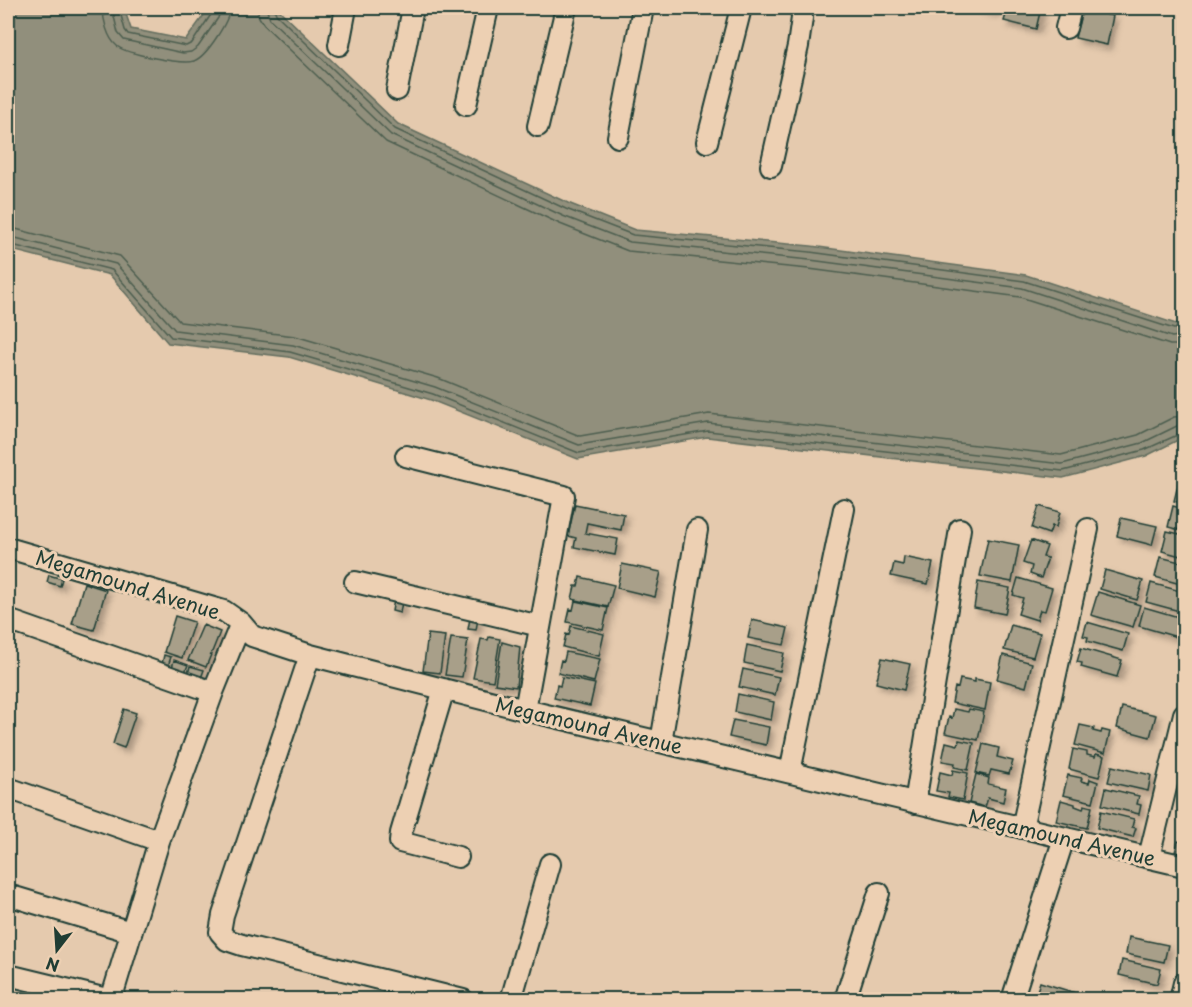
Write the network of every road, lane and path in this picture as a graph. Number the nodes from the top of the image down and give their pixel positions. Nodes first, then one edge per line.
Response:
1 (346, 8) edge
2 (413, 8) edge
3 (488, 8) edge
4 (566, 8) edge
5 (643, 8) edge
6 (741, 8) edge
7 (801, 8) edge
8 (1071, 8) edge
9 (1066, 28) dead end
10 (339, 45) dead end
11 (397, 90) dead end
12 (466, 105) dead end
13 (538, 126) dead end
14 (618, 137) dead end
15 (707, 142) dead end
16 (771, 166) dead end
17 (406, 456) dead end
18 (844, 509) dead end
19 (960, 529) dead end
20 (1088, 529) dead end
21 (697, 530) dead end
22 (8, 548) edge
23 (355, 582) dead end
24 (8, 620) edge
25 (241, 623) junction
26 (540, 626) junction
27 (310, 655) junction
28 (444, 689) junction
29 (213, 692) junction
30 (525, 710) junction
31 (1185, 714) edge
32 (661, 742) junction
33 (790, 772) junction
34 (8, 788) edge
35 (915, 803) junction
36 (1022, 828) junction
37 (1064, 838) junction
38 (159, 841) junction
39 (458, 857) dead end
40 (1149, 857) junction
41 (550, 864) dead end
42 (1185, 866) edge
43 (879, 893) dead end
44 (8, 895) edge
45 (131, 932) junction
46 (8, 975) edge
47 (1185, 983) edge
48 (111, 999) edge
49 (463, 999) edge
50 (511, 999) edge
51 (844, 999) edge
52 (1012, 999) edge
53 (1180, 999) edge

1 - 10 street
2 - 11 street
3 - 12 street
4 - 13 street
5 - 14 street
6 - 15 street
7 - 16 street
8 - 9 street
17 - 26 street
18 - 33 street
19 - 35 street
20 - 36 street
21 - 32 street
22 - 25 street, Megamound Avenue
23 - 26 street
24 - 29 street
25 - 27 street, Megamound Avenue
25 - 29 street
26 - 30 street
27 - 28 street, Megamound Avenue
27 - 49 street
28 - 30 street, Megamound Avenue
28 - 39 street
29 - 38 street
30 - 32 street, Megamound Avenue
31 - 40 street
32 - 33 street, Megamound Avenue
33 - 35 street, Megamound Avenue
34 - 38 street
35 - 36 street, Megamound Avenue
36 - 37 street, Megamound Avenue
37 - 40 street, Megamound Avenue
37 - 52 street
38 - 45 street
40 - 42 street, Megamound Avenue
41 - 50 street
43 - 51 street
44 - 45 street
45 - 48 street
46 - 48 street
47 - 53 street

